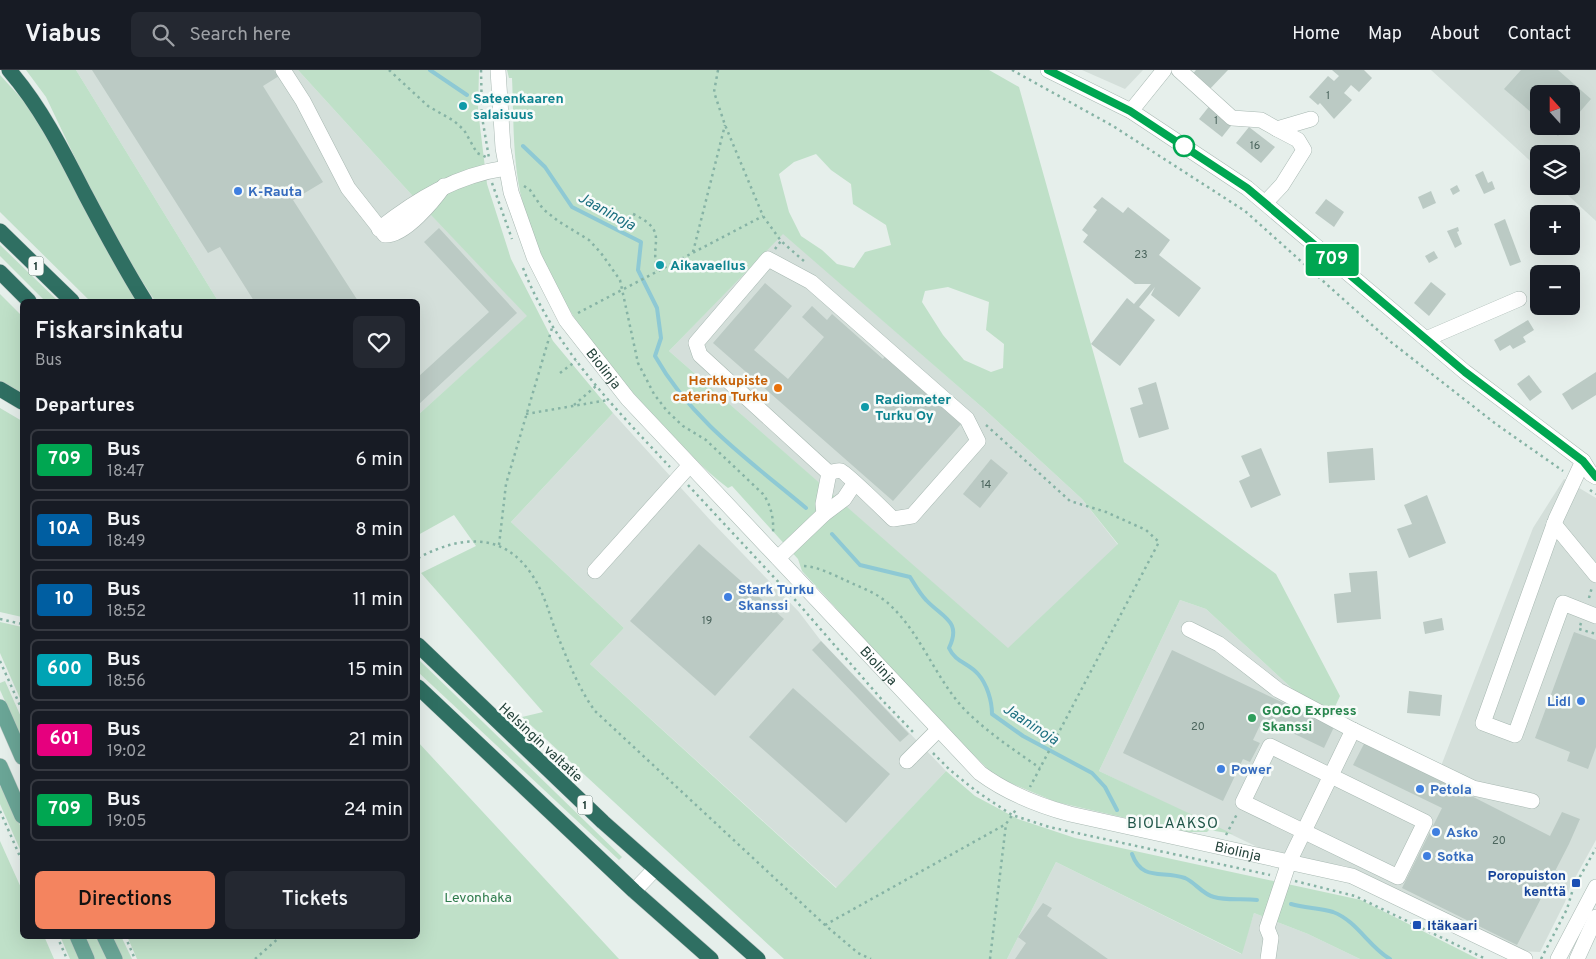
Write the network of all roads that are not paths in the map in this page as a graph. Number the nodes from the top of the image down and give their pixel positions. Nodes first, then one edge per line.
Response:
1 (9, 70) edge
2 (283, 70) edge
3 (498, 70) edge
4 (1049, 70) edge
5 (1164, 70) edge
6 (1179, 70) edge
7 (1130, 111) junction
8 (1311, 119) dead end
9 (1276, 129) junction
10 (506, 168) junction
11 (1265, 203) junction
12 (0, 231) edge
13 (0, 272) edge
14 (27, 299) edge
15 (70, 299) edge
16 (144, 299) edge
17 (1519, 299) dead end
18 (1426, 339) junction
19 (0, 389) edge
20 (20, 401) edge
21 (1590, 462) edge
22 (690, 465) junction
23 (829, 473) junction
24 (1596, 478) edge
25 (854, 484) junction
26 (824, 514) junction
27 (1554, 524) junction
28 (778, 558) junction
29 (595, 571) dead end
30 (1596, 575) edge
31 (1596, 616) edge
32 (1189, 629) dead end
33 (420, 648) edge
34 (420, 689) edge
35 (0, 707) edge
36 (938, 730) junction
37 (1353, 730) junction
38 (20, 752) edge
39 (907, 761) dead end
40 (0, 766) edge
41 (1330, 775) junction
42 (1532, 801) dead end
43 (20, 811) edge
44 (1303, 831) junction
45 (1289, 862) junction
46 (655, 869) junction
47 (1596, 887) edge
48 (634, 891) junction
49 (1596, 917) edge
50 (78, 939) edge
51 (105, 939) edge
52 (88, 959) edge
53 (115, 959) edge
54 (711, 959) edge
55 (758, 959) edge
56 (1268, 959) edge
57 (1525, 959) edge
58 (1558, 959) edge
59 (1577, 959) edge

1 - 16 highway
2 - 10 street
3 - 10 street, Biolinja
4 - 7 street
5 - 7 street
6 - 9 street
7 - 11 street
8 - 9 street
9 - 11 street
10 - 22 street, Biolinja
11 - 18 street
12 - 15 highway, 1
13 - 14 highway, 1
17 - 18 street
18 - 21 street
19 - 20 highway
21 - 24 street
21 - 27 street
22 - 28 street, Biolinja
22 - 29 street
23 - 25 street
23 - 25 street
23 - 26 street
25 - 26 street
26 - 28 street
27 - 30 street
27 - 31 street
28 - 36 street, Biolinja
32 - 37 street
33 - 46 highway, Helsingin valtatie / 1
34 - 48 highway, 1
35 - 38 main road
36 - 39 street
36 - 45 street, Biolinja
37 - 41 street
37 - 42 street
40 - 43 main road
41 - 44 street
41 - 44 street
41 - 44 street
44 - 45 street
45 - 56 street
45 - 57 street, Biolinja
46 - 48 street
46 - 55 highway, Helsingin valtatie / 1
47 - 58 street
48 - 54 highway, 1
49 - 59 street
50 - 52 main road
51 - 53 main road

